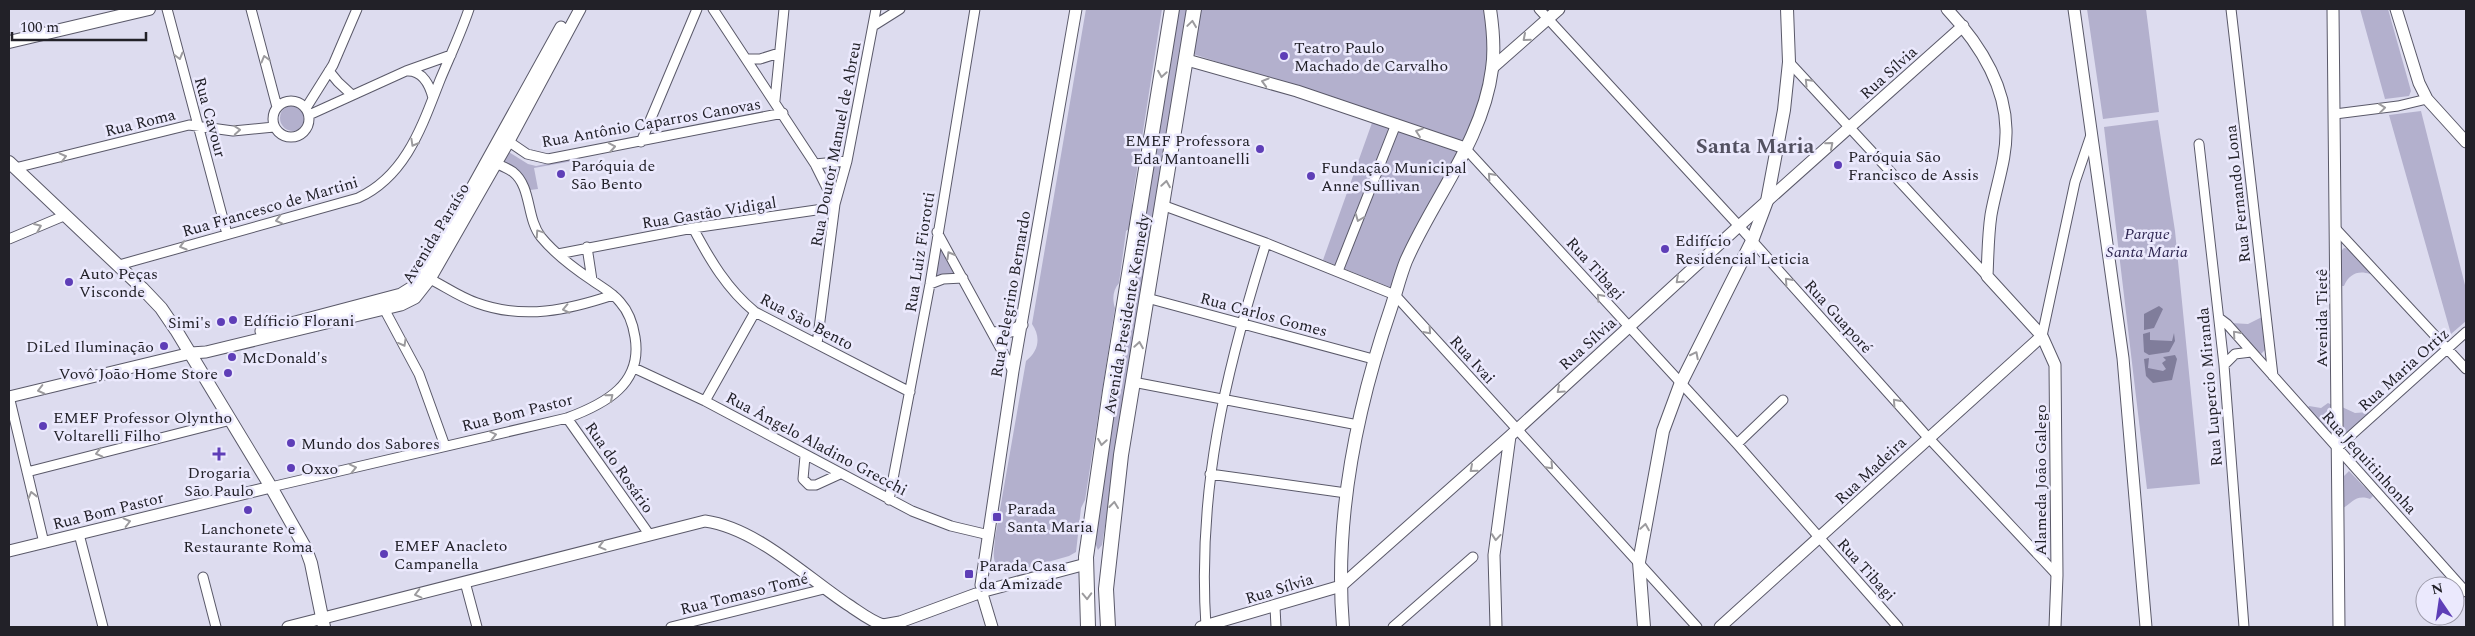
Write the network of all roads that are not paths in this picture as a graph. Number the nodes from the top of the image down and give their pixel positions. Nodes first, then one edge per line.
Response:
1 (149, 9) edge
2 (167, 9) edge
3 (251, 9) edge
4 (357, 9) edge
5 (469, 9) edge
6 (572, 9) edge
7 (580, 9) edge
8 (697, 9) edge
9 (713, 9) edge
10 (784, 9) edge
11 (876, 9) edge
12 (900, 9) edge
13 (974, 9) edge
14 (1076, 9) edge
15 (1172, 9) edge
16 (1194, 9) edge
17 (1490, 9) edge
18 (1539, 9) edge
19 (1559, 9) edge
20 (1947, 9) edge
21 (2074, 9) edge
22 (2231, 9) edge
23 (2333, 9) edge
24 (2398, 10) edge
25 (1788, 11) edge
26 (117, 12) edge
27 (1548, 19) junction
28 (873, 26) junction
29 (1963, 26) junction
30 (9, 42) edge
31 (779, 53) junction
32 (451, 55) junction
33 (747, 59) junction
34 (1187, 60) junction
35 (1790, 62) junction
36 (1492, 68) junction
37 (329, 71) junction
38 (406, 71) junction
39 (352, 95) junction
40 (433, 98) junction
41 (2427, 99) junction
42 (775, 100) junction
43 (277, 106) junction
44 (308, 111) junction
45 (783, 113) junction
46 (2335, 114) junction
47 (1396, 124) junction
48 (274, 126) junction
49 (199, 127) junction
50 (1851, 127) junction
51 (2092, 132) junction
52 (505, 138) junction
53 (641, 142) junction
54 (2466, 142) edge
55 (2199, 144) dead end
56 (1465, 148) junction
57 (492, 161) junction
58 (847, 161) junction
59 (816, 164) junction
60 (12, 165) edge
61 (1767, 201) junction
62 (835, 204) junction
63 (1162, 205) junction
64 (66, 215) junction
65 (1739, 226) junction
66 (693, 228) junction
67 (2336, 229) junction
68 (936, 232) junction
69 (227, 234) junction
70 (9, 239) edge
71 (1752, 241) junction
72 (1266, 243) junction
73 (588, 247) junction
74 (558, 254) junction
75 (118, 265) junction
76 (1338, 271) junction
77 (1987, 276) junction
78 (427, 278) junction
79 (963, 278) junction
80 (592, 280) junction
81 (930, 284) junction
82 (613, 295) junction
83 (1395, 295) junction
84 (1147, 298) junction
85 (381, 305) junction
86 (755, 312) junction
87 (2219, 318) junction
88 (1241, 324) junction
89 (1022, 325) junction
90 (1628, 328) junction
91 (2466, 332) edge
92 (994, 333) junction
93 (2042, 336) junction
94 (817, 344) junction
95 (2448, 349) junction
96 (2251, 352) junction
97 (191, 354) junction
98 (1373, 359) junction
99 (2224, 365) junction
100 (634, 368) junction
101 (2466, 369) edge
102 (1013, 371) junction
103 (2273, 376) junction
104 (1133, 382) junction
105 (1680, 385) junction
106 (910, 392) junction
107 (9, 397) edge
108 (1222, 400) junction
109 (1782, 400) dead end
110 (705, 401) junction
111 (567, 418) junction
112 (231, 420) junction
113 (1358, 425) junction
114 (1513, 433) junction
115 (1929, 439) junction
116 (1737, 444) junction
117 (445, 446) junction
118 (2337, 448) junction
119 (806, 456) junction
120 (26, 472) junction
121 (840, 474) junction
122 (1210, 474) junction
123 (271, 487) junction
124 (1346, 493) junction
125 (889, 500) junction
126 (1111, 532) junction
127 (79, 534) junction
128 (649, 534) junction
129 (989, 535) junction
130 (1819, 540) junction
131 (44, 543) junction
132 (9, 551) edge
133 (1473, 556) dead end
134 (1639, 562) junction
135 (1086, 564) junction
136 (2057, 575) junction
137 (203, 577) dead end
138 (465, 582) junction
139 (1341, 586) junction
140 (824, 588) junction
141 (1106, 589) junction
142 (982, 592) junction
143 (2466, 592) edge
144 (1275, 607) junction
145 (323, 623) edge
146 (102, 627) edge
147 (216, 627) edge
148 (288, 627) edge
149 (477, 627) edge
150 (671, 627) edge
151 (992, 627) edge
152 (1088, 627) edge
153 (1108, 627) edge
154 (1204, 627) edge
155 (1276, 627) edge
156 (1343, 627) edge
157 (1393, 627) edge
158 (1496, 627) edge
159 (1644, 627) edge
160 (1697, 627) edge
161 (1720, 627) edge
162 (1898, 627) edge
163 (2055, 627) edge
164 (2146, 627) edge
165 (2244, 627) edge
166 (2339, 627) edge

1 - 26 main road
2 -> 49 street, Rua Cavour
43 -> 3 street
4 - 37 street
5 - 32 street, Rua Francesco de Martini
6 - 52 street, Avenida Paraíso
7 - 52 street, Avenida Paraíso
8 - 53 street
9 - 33 street
10 - 31 street
11 - 28 street, Rua Doutor Manuel de Abreu
12 - 28 street
13 - 68 street, Rua Luiz Fiorotti
14 - 89 street, Rua Pelegrino Bernardo
15 -> 135 main road, Avenida Presidente Kennedy
34 -> 16 main road, Avenida Presidente Kennedy
17 - 36 main road
18 - 27 street, Rua Guaporé
19 - 27 street
20 - 29 street
21 - 51 street
22 - 103 street, Rua Fernando Lona
23 - 46 street, Avenida Tietê
24 - 41 street
25 - 35 main road
26 - 30 main road
27 -> 36 street
27 - 65 street, Rua Guaporé
28 - 58 street, Rua Doutor Manuel de Abreu
29 - 50 street, Rua Sílvia
29 - 77 street
31 - 33 street
31 - 42 street
32 - 38 street
32 - 40 street, Rua Francesco de Martini
33 - 42 street
47 -> 34 street, Rua Tibagi
63 -> 34 main road, Avenida Presidente Kennedy
50 -> 35 street
35 - 61 main road
36 - 56 main road
37 - 39 street
37 - 44 street
38 - 39 street
38 - 40 street
39 - 44 street
40 -> 69 street, Rua Francesco de Martini
46 -> 41 street
41 - 54 street
42 - 45 street
43 - 44 street
43 - 48 street
44 - 48 street
45 - 53 street, Rua Antônio Caparros Canovas
45 - 59 street
46 - 67 street, Avenida Tietê
56 -> 47 street, Rua Tibagi
47 -> 76 street
49 -> 48 street, Rua Roma
60 -> 49 street, Rua Roma
49 - 69 street, Rua Cavour
61 -> 50 street, Rua Sílvia
50 - 77 street
51 - 93 street
51 - 164 street
52 -> 53 street, Rua Antônio Caparros Canovas
52 - 57 street, Avenida Paraíso
55 - 87 street, Rua Lupercio Miranda
56 - 83 main road
90 -> 56 street, Rua Tibagi
74 -> 57 street
57 - 78 street, Avenida Paraíso
58 - 59 street
58 - 62 street, Rua Doutor Manuel de Abreu
59 - 62 street
60 - 64 main road
61 - 65 street, Rua Sílvia
61 - 71 main road
62 - 66 street, Rua Gastão Vidigal
62 - 94 street, Rua Doutor Manuel de Abreu
63 - 72 street, Rua Ivai
63 - 84 main road, Avenida Presidente Kennedy
70 -> 64 street
64 - 75 main road
65 - 71 street, Rua Guaporé
65 -> 90 street, Rua Sílvia
66 - 73 street, Rua Gastão Vidigal
66 - 86 street, Rua São Bento
67 - 95 street
67 - 118 street, Avenida Tietê
79 -> 68 street
68 - 81 street, Rua Luiz Fiorotti
69 -> 75 street, Rua Francesco de Martini
105 -> 71 main road
115 -> 71 street, Rua Guaporé
72 - 76 street, Rua Ivai
72 - 88 street
73 - 74 street, Rua Gastão Vidigal
73 - 80 street
74 - 80 street
75 - 97 main road
76 - 83 street, Rua Ivai
77 - 93 street, Alameda João Galego
82 -> 78 street
78 - 85 street, Avenida Paraíso
79 - 81 street
79 - 92 street
80 - 82 street
81 - 106 street, Rua Luiz Fiorotti
82 - 100 street
83 - 98 main road
83 -> 114 street, Rua Ivai
84 - 88 street, Rua Carlos Gomes
104 -> 84 main road, Avenida Presidente Kennedy
85 - 97 street, Avenida Paraíso
85 -> 117 street
86 - 94 street, Rua São Bento
86 - 110 street
96 -> 87 street, Rua Jequitinhonha
87 - 99 street, Rua Lupercio Miranda
88 - 98 street, Rua Carlos Gomes
88 - 108 street
89 - 92 street
89 - 102 street, Rua Pelegrino Bernardo
90 - 105 street, Rua Tibagi
90 -> 114 street, Rua Sílvia
91 - 95 street, Rua Maria Ortiz
92 - 102 street
93 - 115 street, Rua Madeira
93 - 136 street, Alameda João Galego
94 - 106 street, Rua São Bento
95 - 101 street
95 - 118 street, Rua Maria Ortiz
96 - 99 street
96 - 103 street, Rua Jequitinhonha
97 -> 107 street, Avenida Paraíso
97 - 112 main road
98 - 113 main road
99 - 165 street, Rua Lupercio Miranda
100 - 110 street, Rua Ângelo Aladino Grecchi
111 -> 100 street, Rua Bom Pastor
102 - 129 street, Rua Pelegrino Bernardo
103 - 118 street, Rua Jequitinhonha
104 - 108 street
126 -> 104 main road, Avenida Presidente Kennedy
105 - 116 street, Rua Tibagi
134 -> 105 main road
106 - 125 street, Rua Luiz Fiorotti
107 - 120 street
108 - 113 street
108 - 122 street
109 - 116 street
110 - 119 street, Rua Ângelo Aladino Grecchi
117 -> 111 street, Rua Bom Pastor
111 - 128 street, Rua do Rosário
112 -> 120 street
112 - 123 main road
113 - 124 main road
114 -> 134 street, Rua Ivai
114 -> 139 street, Rua Sílvia
114 -> 158 street
115 - 130 street, Rua Madeira
115 - 136 street, Rua Guaporé
116 - 130 street, Rua Tibagi
123 -> 117 street, Rua Bom Pastor
118 - 143 street, Rua Jequitinhonha
118 - 166 street, Avenida Tietê
119 - 121 street, Rua Ângelo Aladino Grecchi
119 - 121 street
131 -> 120 street
121 - 125 street, Rua Ângelo Aladino Grecchi
122 - 124 street
122 - 154 street
127 -> 123 street, Rua Bom Pastor
123 - 145 main road
124 - 139 main road
125 - 129 street, Rua Ângelo Aladino Grecchi
126 - 135 main road
126 - 141 main road, Avenida Presidente Kennedy
127 - 131 street, Rua Bom Pastor
127 - 146 street
128 -> 138 street
128 - 140 street
129 - 142 street, Rua Pelegrino Bernardo
130 - 161 street, Rua Madeira
130 - 162 street, Rua Tibagi
131 - 132 street, Rua Bom Pastor
133 - 157 street
134 - 159 main road
134 - 160 street, Rua Ivai
135 - 141 main road
135 - 142 street
135 -> 152 main road, Avenida Presidente Kennedy
136 - 163 street, Alameda João Galego
137 - 147 street
138 -> 145 street
138 - 149 street
139 - 144 street, Rua Sílvia
139 - 156 main road
140 - 142 street
140 - 150 street, Rua Tomaso Tomé
141 - 153 main road, Avenida Presidente Kennedy
142 - 151 street, Rua Pelegrino Bernardo
144 - 154 street, Rua Sílvia
144 - 155 street
145 - 148 street

